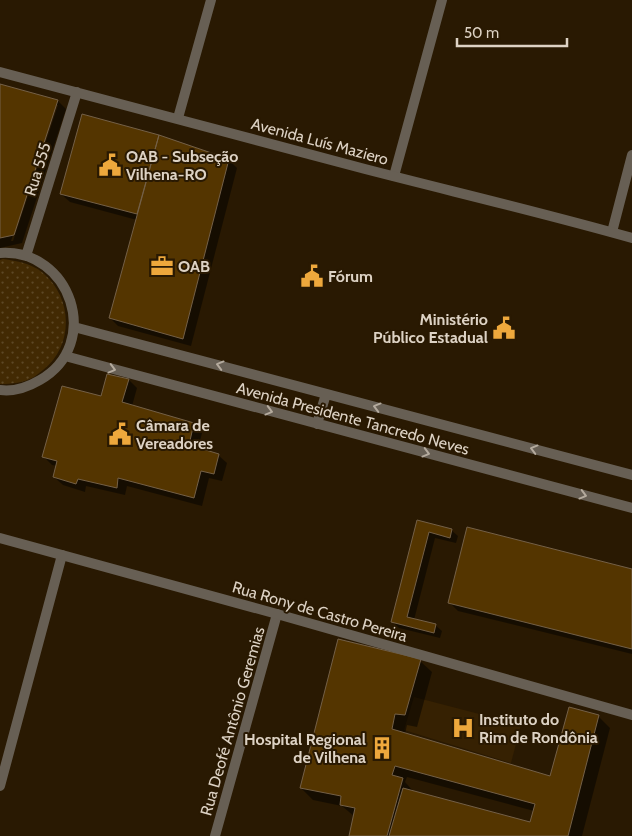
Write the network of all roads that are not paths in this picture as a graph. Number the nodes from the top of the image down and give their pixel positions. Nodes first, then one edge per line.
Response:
1 (211, 0) edge
2 (442, 0) edge
3 (0, 72) edge
4 (77, 92) junction
5 (178, 118) junction
6 (632, 156) edge
7 (394, 176) junction
8 (612, 232) junction
9 (632, 238) edge
10 (0, 253) edge
11 (26, 256) junction
12 (74, 327) junction
13 (65, 356) junction
14 (0, 390) edge
15 (326, 394) junction
16 (317, 424) junction
17 (632, 475) edge
18 (632, 508) edge
19 (0, 538) edge
20 (62, 555) junction
21 (277, 614) junction
22 (632, 715) edge
23 (0, 786) edge
24 (216, 836) edge

1 - 5 street
2 - 7 street
3 - 4 street, Avenida Luís Maziero
4 - 5 street, Avenida Luís Maziero
4 - 11 street, Rua 555
5 - 7 street, Avenida Luís Maziero
6 - 8 street
7 - 8 street, Avenida Luís Maziero
8 - 9 street, Avenida Luís Maziero
10 - 11 street
11 - 12 street
12 - 13 street
15 -> 12 street, Avenida Presidente Tancredo Neves
13 - 14 street
13 -> 16 street, Avenida Presidente Tancredo Neves
15 - 16 street
17 -> 15 street, Avenida Presidente Tancredo Neves
16 -> 18 street, Avenida Presidente Tancredo Neves
19 - 20 street, Rua Rony de Castro Pereira
20 - 21 street, Rua Rony de Castro Pereira
20 - 23 street
21 - 22 street, Rua Rony de Castro Pereira
21 - 24 street, Rua Deofé Antônio Geremias

